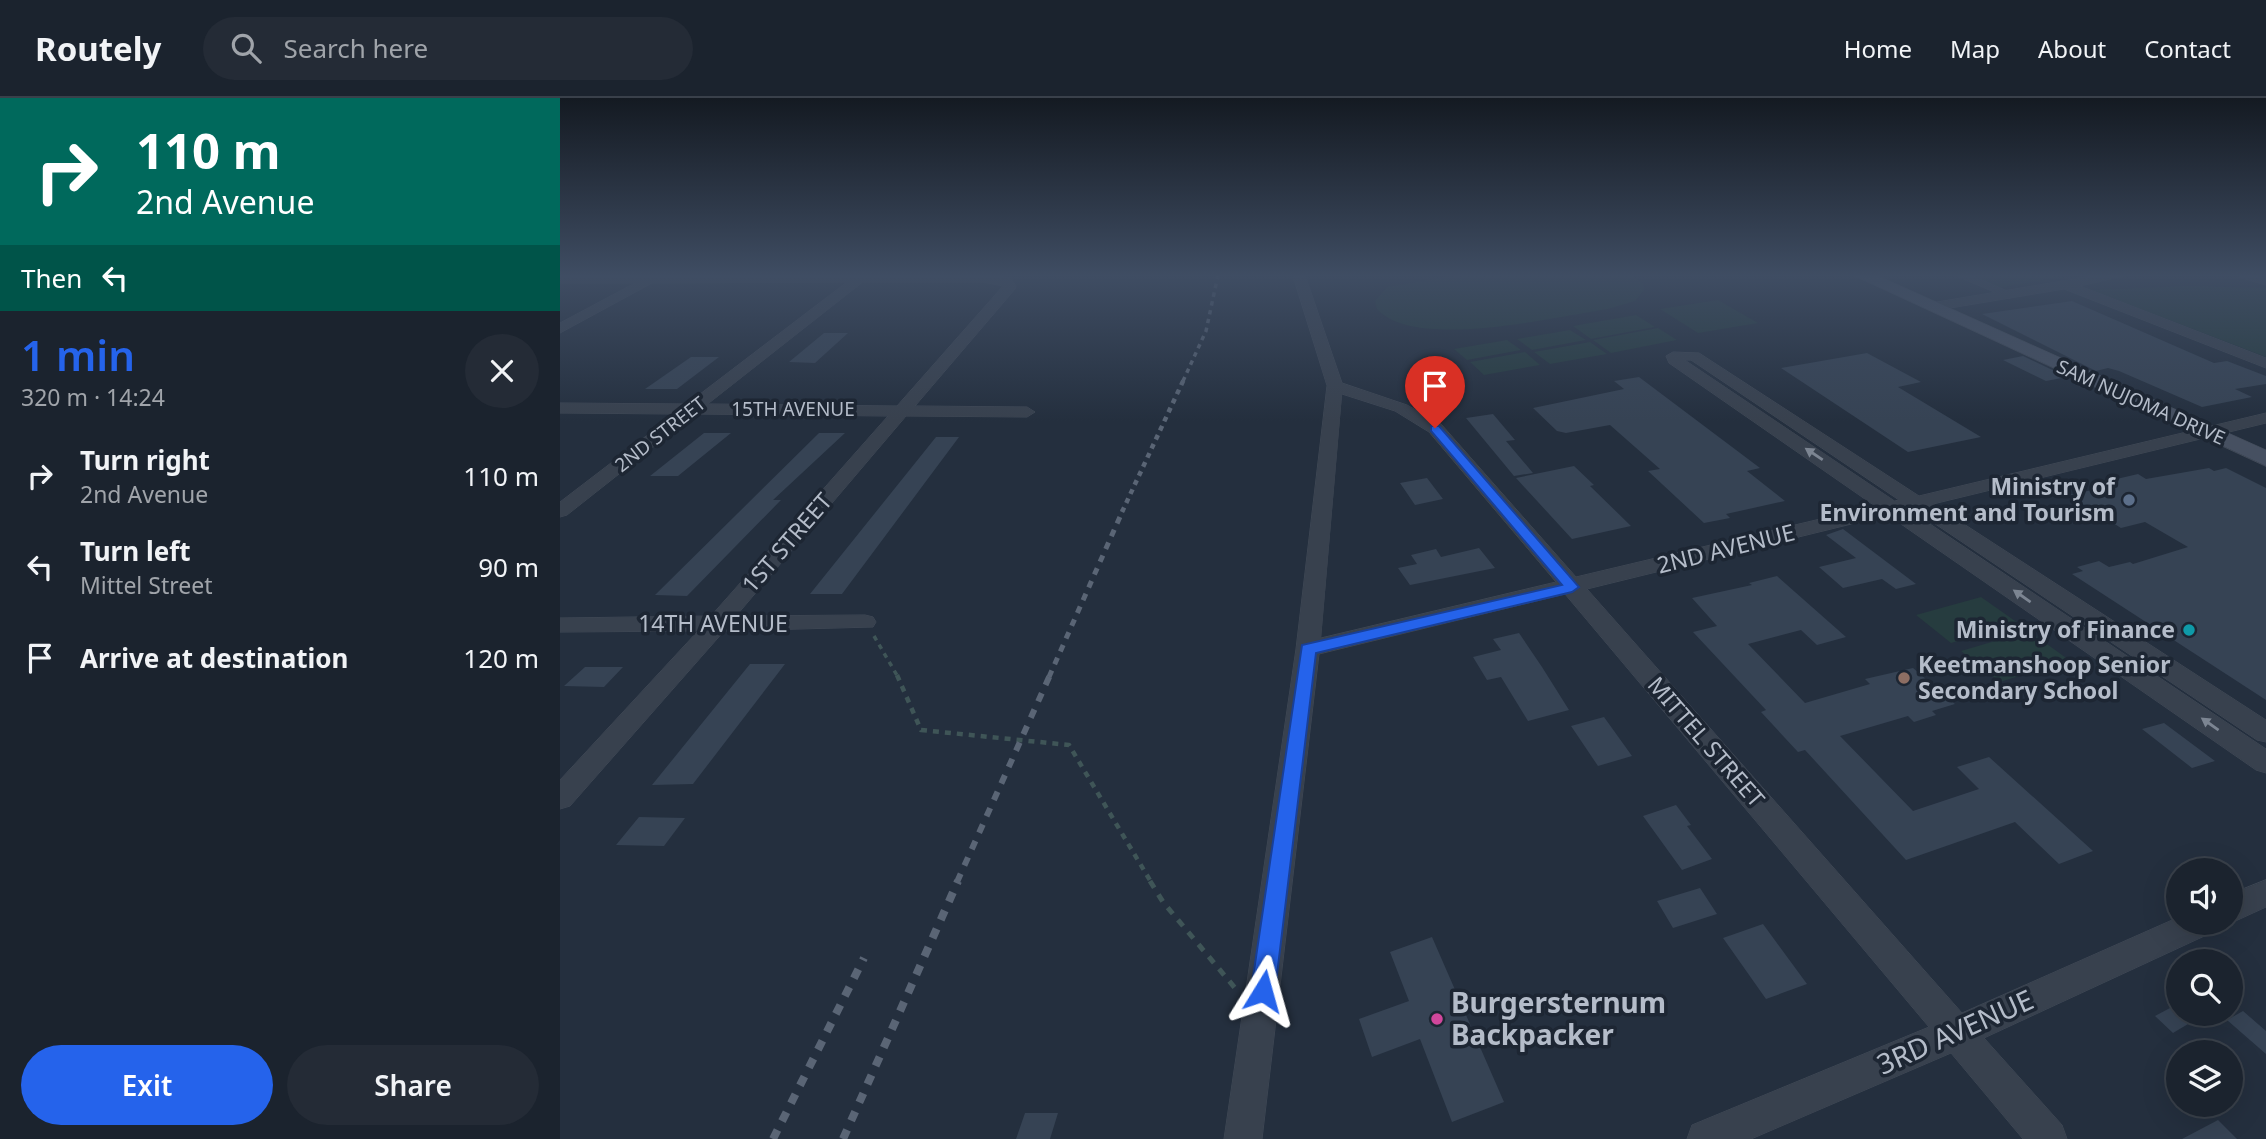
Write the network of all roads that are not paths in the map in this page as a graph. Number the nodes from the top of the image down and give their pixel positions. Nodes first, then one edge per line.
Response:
1 (802, 324) edge
2 (978, 324) edge
3 (1317, 324) edge
4 (1968, 324) edge
5 (2165, 324) edge
6 (2266, 363) edge
7 (1335, 386) junction
8 (560, 408) edge
9 (693, 409) junction
10 (903, 410) junction
11 (1027, 412) dead end
12 (2266, 418) edge
13 (2208, 433) junction
14 (2266, 459) edge
15 (1919, 503) junction
16 (1896, 509) junction
17 (560, 511) edge
18 (1572, 587) junction
19 (865, 622) road end
20 (717, 624) junction
21 (560, 625) edge
22 (1308, 649) junction
23 (2266, 733) edge
24 (2266, 763) edge
25 (560, 798) edge
26 (2266, 893) edge
27 (2243, 904) edge
28 (2173, 935) edge
29 (1958, 1032) junction
30 (1243, 1139) edge
31 (1706, 1139) edge
32 (2048, 1139) edge

1 - 9 street, 2ND STREET
2 - 10 street, 1ST STREET
3 - 7 street
4 - 13 main road, SAM NUJOMA DRIVE
5 - 6 street
7 - 18 street, MITTEL STREET
7 - 22 street
8 - 9 street, 15TH AVENUE
9 - 10 street, 15TH AVENUE
9 - 17 street, 2ND STREET
10 - 11 street, 15TH AVENUE
10 - 20 street, 1ST STREET
12 - 13 street, 2ND AVENUE
13 - 14 main road, SAM NUJOMA DRIVE
13 - 15 street, 2ND AVENUE
15 - 16 street, 2ND AVENUE
16 -> 15 street
15 - 23 street
16 - 18 street, 2ND AVENUE
24 -> 16 street
18 - 22 street, 2ND AVENUE
18 - 29 street, MITTEL STREET
19 - 20 street, 14TH AVENUE
20 - 21 street, 14TH AVENUE
20 - 25 street, 1ST STREET
22 - 30 street
26 - 27 street
28 - 29 street, 3RD AVENUE
29 - 31 street, 3RD AVENUE
29 - 32 street, MITTEL STREET

